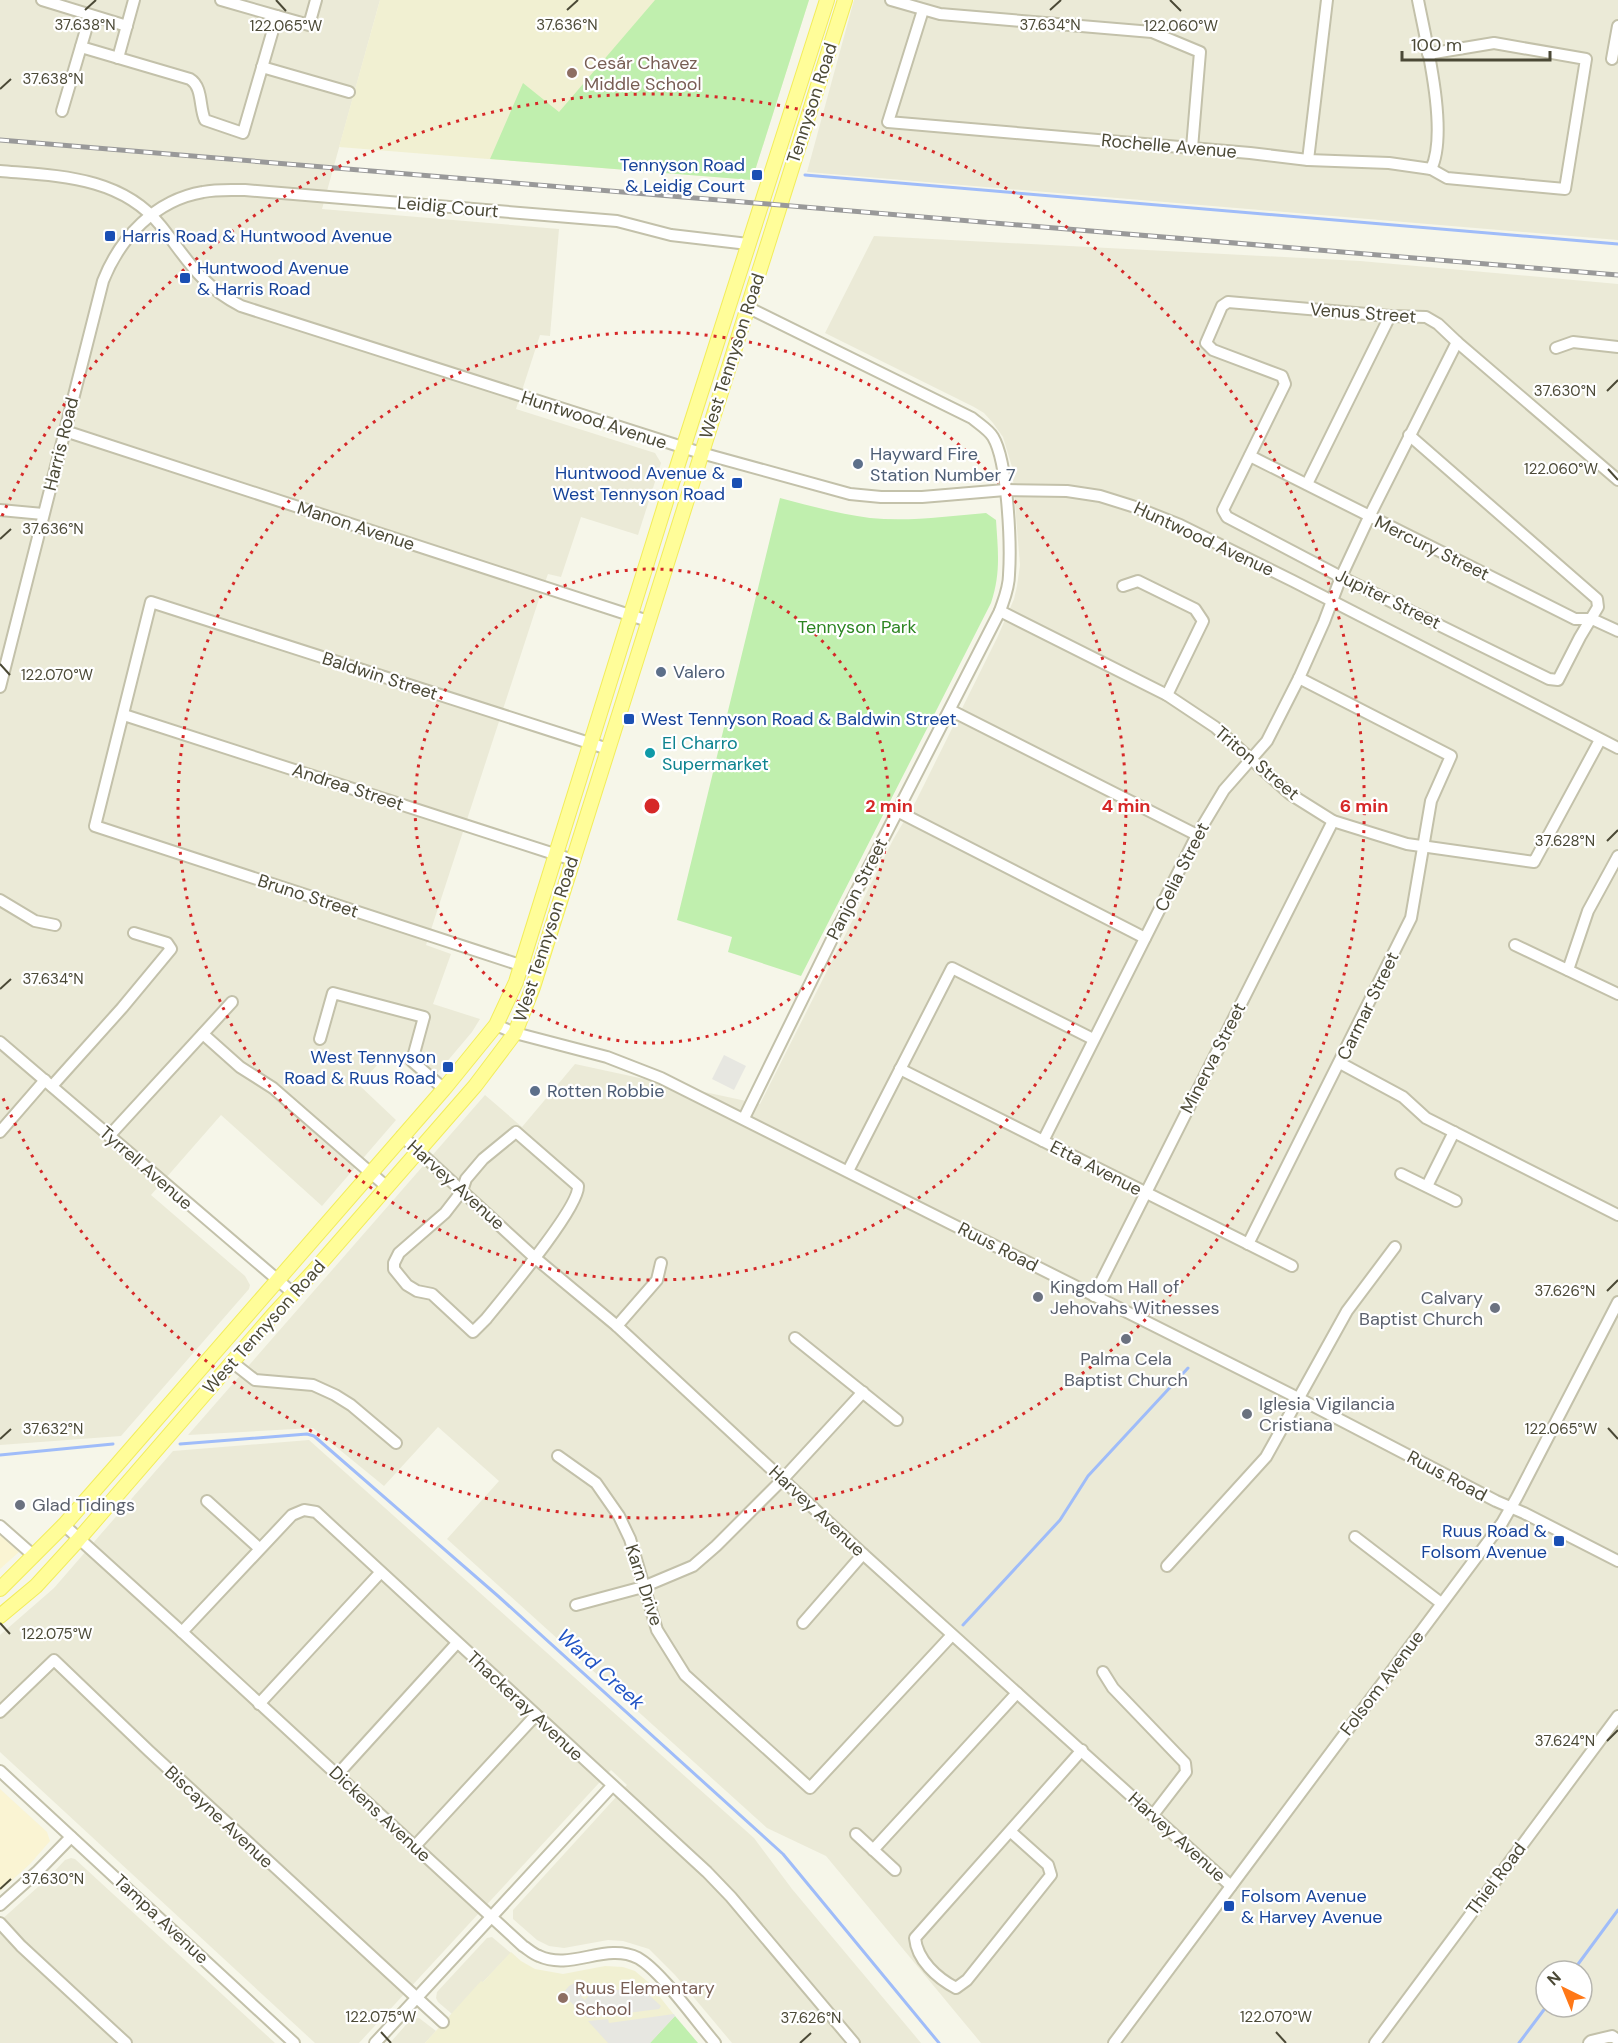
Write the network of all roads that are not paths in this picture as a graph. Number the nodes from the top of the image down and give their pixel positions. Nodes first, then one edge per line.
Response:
1 (42, 0) edge
2 (134, 0) edge
3 (221, 0) edge
4 (316, 0) edge
5 (827, 0) edge
6 (845, 0) edge
7 (891, 0) edge
8 (1327, 0) edge
9 (1418, 0) edge
10 (923, 10) junction
11 (90, 16) junction
12 (277, 16) junction
13 (127, 26) junction
14 (1618, 26) edge
15 (81, 47) junction
16 (1428, 54) junction
17 (118, 57) junction
18 (1612, 58) dead end
19 (262, 67) junction
20 (349, 92) dead end
21 (63, 111) dead end
22 (1192, 148) junction
23 (1308, 160) junction
24 (1431, 169) junction
25 (0, 171) edge
26 (760, 204) joint
27 (780, 206) joint
28 (152, 215) junction
29 (748, 244) junction
30 (747, 307) junction
31 (1390, 316) junction
32 (1457, 342) junction
33 (1618, 347) edge
34 (1556, 348) dead end
35 (65, 431) junction
36 (1409, 435) junction
37 (684, 448) junction
38 (701, 453) junction
39 (1250, 456) junction
40 (1618, 480) edge
41 (1308, 484) junction
42 (1005, 489) junction
43 (0, 510) edge
44 (43, 514) junction
45 (1369, 517) junction
46 (1341, 576) junction
47 (1122, 586) dead end
48 (1332, 601) junction
49 (1000, 611) junction
50 (631, 615) junction
51 (1592, 619) junction
52 (648, 621) junction
53 (1618, 631) edge
54 (1299, 678) junction
55 (0, 687) edge
56 (1167, 695) junction
57 (950, 710) junction
58 (124, 715) junction
59 (1600, 740) junction
60 (590, 744) junction
61 (1618, 748) edge
62 (608, 749) junction
63 (1250, 759) junction
64 (897, 812) junction
65 (1333, 821) junction
66 (1197, 835) junction
67 (1424, 846) junction
68 (555, 854) junction
69 (1618, 856) edge
70 (573, 860) junction
71 (0, 900) edge
72 (55, 926) dead end
73 (134, 933) dead end
74 (1145, 938) junction
75 (1515, 945) dead end
76 (520, 965) junction
77 (1569, 970) junction
78 (1618, 994) edge
79 (232, 1002) dead end
80 (496, 1025) junction
81 (514, 1033) junction
82 (202, 1034) junction
83 (321, 1039) dead end
84 (1093, 1039) junction
85 (0, 1042) edge
86 (1340, 1063) junction
87 (900, 1069) junction
88 (48, 1083) junction
89 (444, 1089) junction
90 (744, 1118) junction
91 (0, 1132) edge
92 (1454, 1132) junction
93 (109, 1136) junction
94 (402, 1136) junction
95 (1043, 1141) junction
96 (419, 1151) junction
97 (848, 1171) junction
98 (370, 1172) junction
99 (1401, 1174) dead end
100 (1427, 1186) junction
101 (387, 1187) junction
102 (462, 1191) junction
103 (1146, 1192) junction
104 (1456, 1201) dead end
105 (1618, 1215) edge
106 (1248, 1244) junction
107 (1395, 1247) dead end
108 (534, 1257) junction
109 (662, 1263) dead end
110 (1292, 1266) dead end
111 (277, 1281) junction
112 (293, 1293) junction
113 (1094, 1296) junction
114 (1618, 1302) edge
115 (617, 1326) junction
116 (795, 1338) dead end
117 (232, 1362) junction
118 (863, 1392) junction
119 (1300, 1399) junction
120 (897, 1420) dead end
121 (396, 1443) dead end
122 (558, 1456) dead end
123 (783, 1479) junction
124 (207, 1500) dead end
125 (1511, 1508) junction
126 (64, 1525) junction
127 (0, 1526) edge
128 (1355, 1537) dead end
129 (79, 1539) junction
130 (260, 1548) junction
131 (863, 1554) junction
132 (34, 1556) junction
133 (1618, 1561) edge
134 (1167, 1566) dead end
135 (380, 1573) junction
136 (643, 1587) junction
137 (0, 1589) edge
138 (1441, 1603) junction
139 (576, 1605) dead end
140 (0, 1616) edge
141 (803, 1623) dead end
142 (182, 1632) junction
143 (952, 1635) junction
144 (457, 1643) junction
145 (1103, 1672) dead end
146 (1017, 1693) junction
147 (259, 1704) junction
148 (0, 1712) edge
149 (535, 1716) junction
150 (1618, 1716) edge
151 (1082, 1750) junction
152 (0, 1771) edge
153 (337, 1775) junction
154 (612, 1786) junction
155 (1153, 1815) junction
156 (1010, 1831) junction
157 (856, 1834) dead end
158 (71, 1837) junction
159 (415, 1846) junction
160 (873, 1850) junction
161 (896, 1870) dead end
162 (1231, 1886) junction
163 (0, 1905) edge
164 (491, 1917) junction
165 (0, 1923) edge
166 (417, 1998) junction
167 (443, 2022) dead end
168 (1618, 2040) edge
169 (1590, 2042) edge
170 (126, 2043) edge
171 (294, 2043) edge
172 (375, 2043) edge
173 (715, 2043) edge
174 (854, 2043) edge
175 (1114, 2043) edge
176 (1375, 2043) edge

1 - 11 street
2 - 13 street
3 - 12 street
4 - 12 street
5 - 26 main road, Tennyson Road
6 - 27 main road, Tennyson Road
7 - 10 street
8 - 23 street
9 - 16 street
10 - 22 street
10 - 22 street, Rochelle Avenue
11 - 13 street
11 - 15 street
12 - 19 street
13 - 17 street
14 - 18 street
15 - 17 street
15 - 21 street
16 - 24 street
16 - 24 street, Rochelle Avenue
17 - 19 street
19 - 20 street
22 - 23 street, Rochelle Avenue
23 - 24 street, Rochelle Avenue
25 - 28 street, Huntwood Avenue
26 - 29 main road, West Tennyson Road
27 - 30 main road, West Tennyson Road
28 - 29 street, Leidig Court
28 - 35 street, Harris Road
28 - 37 street, Huntwood Avenue
29 - 37 main road, West Tennyson Road
30 - 38 main road, West Tennyson Road
30 - 42 street, Panjon Street
31 - 32 street, Venus Street
31 - 39 street, Venus Street
31 - 41 street
32 - 36 street, Celia Street
32 - 40 street, Venus Street
33 - 34 street
35 - 44 street, Harris Road
35 - 50 street, Manon Avenue
36 - 45 street, Celia Street
36 - 51 street
37 - 38 street, Huntwood Avenue
37 - 50 main road, West Tennyson Road
38 - 42 street, Huntwood Avenue
38 - 52 main road, West Tennyson Road
39 - 41 street, Mercury Street
39 - 46 street, Jupiter Street
41 - 45 street, Mercury Street
42 - 48 street, Huntwood Avenue
42 - 49 street, Panjon Street
43 - 44 street
44 - 55 street, Harris Road
45 - 46 street, Celia Street
45 - 51 street, Mercury Street
46 - 48 street, Celia Street
46 - 51 street, Jupiter Street
47 - 56 street
48 - 54 street, Celia Street
48 - 59 street, Huntwood Avenue
49 - 56 street, Triton Street
49 - 57 street, Panjon Street
50 - 52 street, Manon Avenue
50 - 60 main road, West Tennyson Road
51 - 53 street, Mercury Street
52 - 62 main road, West Tennyson Road
54 - 63 street, Celia Street
54 - 67 street, Carmar Street
56 - 63 street, Triton Street
57 - 64 street, Panjon Street
57 - 66 street
58 - 60 street, Baldwin Street
58 - 68 street, Andrea Street
58 - 76 street, Bruno Street
59 - 61 street, Huntwood Avenue
59 - 67 street, Triton Street
60 - 62 street, Baldwin Street
60 - 68 main road, West Tennyson Road
62 - 70 main road, West Tennyson Road
63 - 65 street, Triton Street
63 - 66 street, Celia Street
64 - 74 street
64 - 90 street, Panjon Street
65 - 67 street, Triton Street
65 - 103 street, Minerva Street
66 - 74 street, Celia Street
67 - 86 street, Carmar Street
68 - 70 street, Andrea Street
68 - 76 main road, West Tennyson Road
69 - 77 street
70 - 81 main road, West Tennyson Road
71 - 72 street
73 - 88 street
74 - 84 street, Celia Street
75 - 77 street
76 - 80 main road, West Tennyson Road
77 - 78 street
79 - 82 street
80 - 81 street, Ruus Road
80 - 89 main road, West Tennyson Road
81 - 90 street, Ruus Road
81 - 96 main road, West Tennyson Road
82 - 93 street
82 - 98 street
83 - 89 street
84 - 87 street
84 - 95 street, Celia Street
85 - 88 street, Tyrrell Avenue
86 - 92 street
86 - 106 street, Carmar Street
87 - 95 street, Etta Avenue
87 - 97 street
88 - 91 street
88 - 93 street, Tyrrell Avenue
89 - 94 main road, West Tennyson Road
90 - 97 street, Ruus Road
92 - 100 street
92 - 105 street
93 - 111 street, Tyrrell Avenue
94 - 96 street, Harvey Avenue
94 - 98 main road, West Tennyson Road
95 - 103 street, Etta Avenue
96 - 101 main road, West Tennyson Road
96 - 102 street, Harvey Avenue
97 - 113 street, Ruus Road
98 - 101 street
98 - 111 main road, West Tennyson Road
99 - 100 street
100 - 104 street
101 - 112 main road, West Tennyson Road
102 - 108 street, Harvey Avenue
102 - 108 street
102 - 108 street
103 - 106 street, Etta Avenue
103 - 113 street, Minerva Street
106 - 110 street, Etta Avenue
107 - 119 street
108 - 115 street, Harvey Avenue
109 - 115 street
111 - 112 street, Tyrrell Avenue
111 - 126 main road, West Tennyson Road
112 - 117 main road, West Tennyson Road
113 - 119 street, Ruus Road
114 - 125 street, Folsom Avenue
115 - 123 street, Harvey Avenue
116 - 118 street
117 - 121 street
117 - 129 main road, West Tennyson Road
118 - 120 street
118 - 123 street
119 - 125 street, Ruus Road
119 - 134 street
122 - 136 street, Karn Drive
123 - 131 street, Harvey Avenue
123 - 136 street
124 - 130 street
125 - 133 street, Ruus Road
125 - 138 street, Folsom Avenue
126 - 129 street, Dickens Avenue
126 - 132 main road, West Tennyson Road
127 - 132 street
128 - 138 street
129 - 140 main road, West Tennyson Road
129 - 142 street, Dickens Avenue
130 - 135 street, Thackeray Avenue
130 - 142 street, Thackeray Avenue
131 - 141 street
131 - 143 street, Harvey Avenue
132 - 137 main road, West Tennyson Road
135 - 144 street, Thackeray Avenue
135 - 147 street
136 - 139 street
136 - 143 street, Karn Drive
138 - 162 street, Folsom Avenue
142 - 147 street, Dickens Avenue
143 - 146 street, Harvey Avenue
144 - 149 street, Thackeray Avenue
144 - 153 street
145 - 155 street
146 - 151 street, Harvey Avenue
146 - 160 street
147 - 153 street, Dickens Avenue
148 - 166 street, Biscayne Avenue
149 - 154 street, Thackeray Avenue
149 - 159 street
150 - 176 street, Thiel Road
151 - 155 street, Harvey Avenue
151 - 156 street
152 - 158 street, Tampa Avenue
153 - 159 street, Dickens Avenue
154 - 164 street
154 - 174 street, Thackeray Avenue
155 - 162 street, Harvey Avenue
156 - 156 street
157 - 160 street
158 - 163 street
158 - 171 street, Tampa Avenue
159 - 164 street, Dickens Avenue
160 - 161 street
162 - 175 street, Folsom Avenue
164 - 166 street
164 - 173 street, Dickens Avenue
165 - 170 street
166 - 167 street, Biscayne Avenue
166 - 172 street
168 - 169 street

